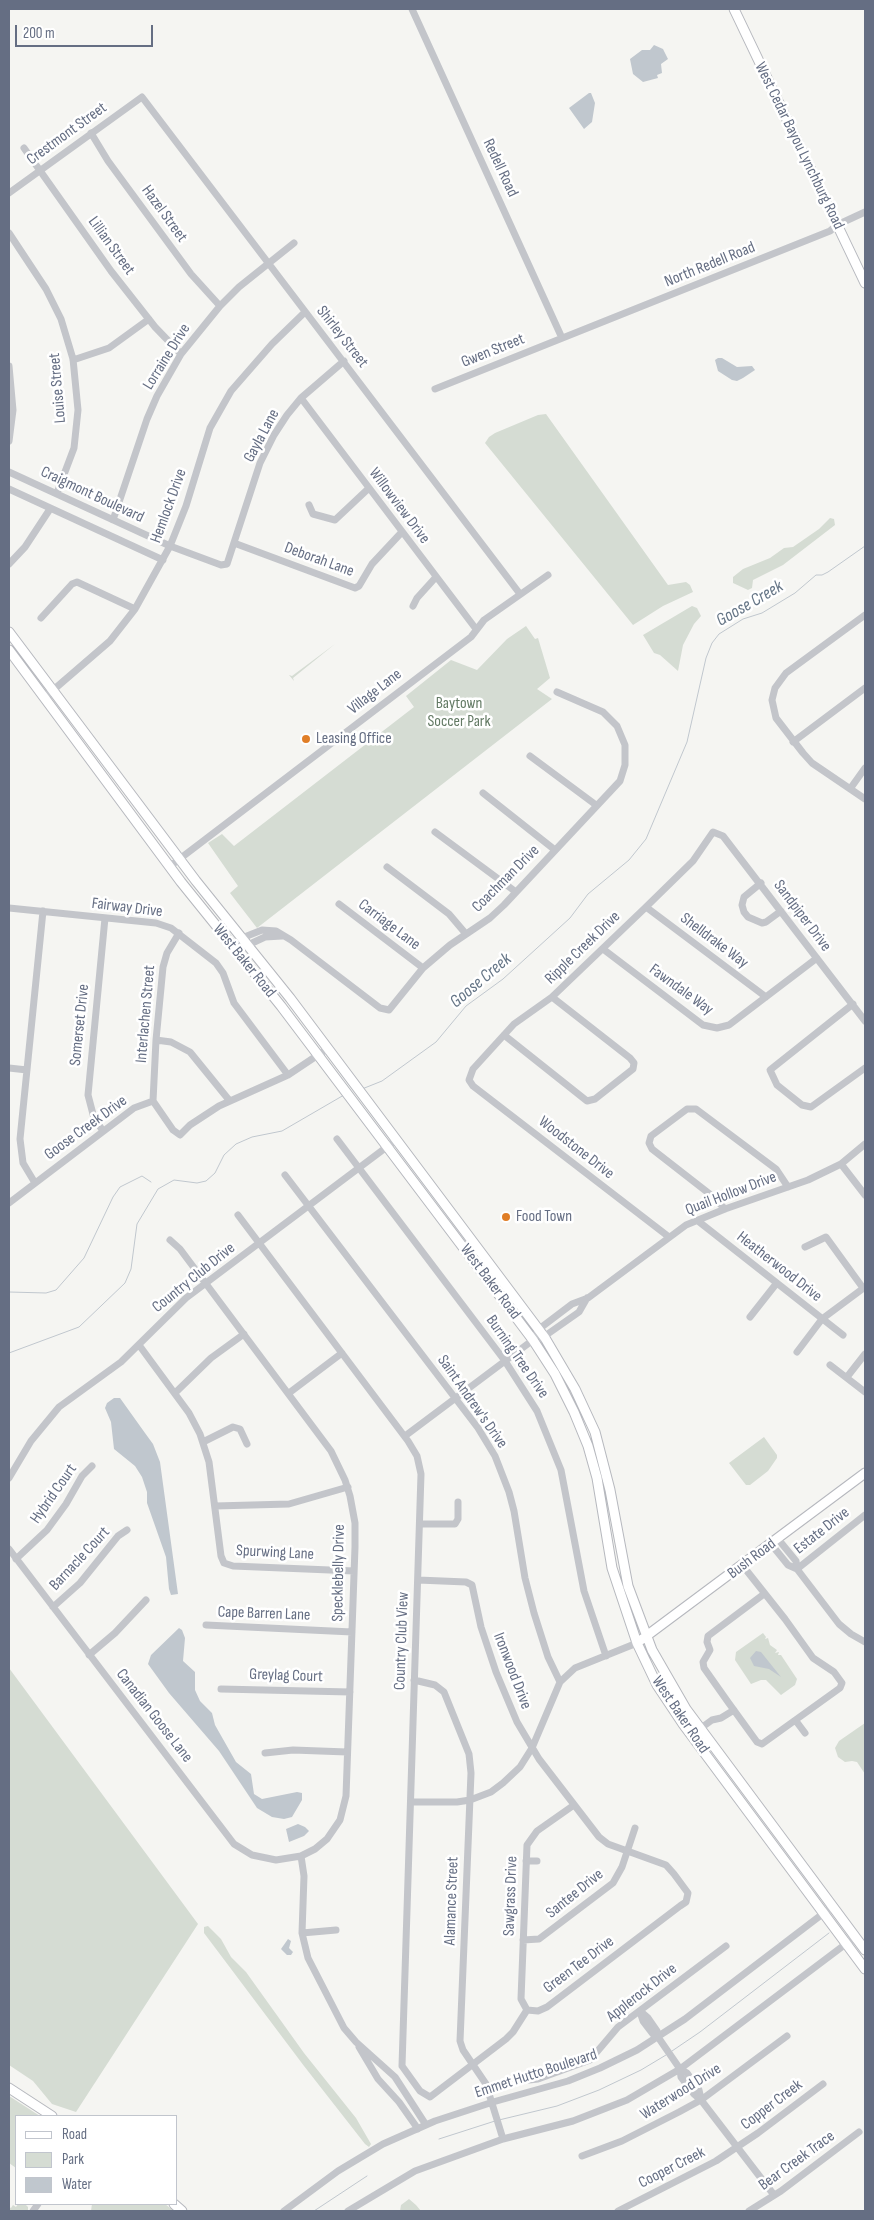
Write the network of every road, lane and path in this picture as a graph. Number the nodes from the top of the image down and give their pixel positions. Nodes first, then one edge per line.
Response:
1 (412, 9) edge
2 (734, 9) edge
3 (142, 97) joint
4 (91, 133) junction
5 (24, 148) dead end
6 (40, 170) junction
7 (9, 193) edge
8 (865, 212) edge
9 (837, 226) junction
10 (9, 233) edge
11 (294, 243) dead end
12 (268, 264) junction
13 (865, 283) edge
14 (220, 306) junction
15 (305, 312) junction
16 (148, 319) junction
17 (562, 338) junction
18 (181, 354) junction
19 (73, 360) junction
20 (344, 361) junction
21 (9, 366) edge
22 (435, 389) dead end
23 (301, 398) junction
24 (9, 441) edge
25 (9, 472) edge
26 (369, 488) junction
27 (9, 489) edge
28 (57, 493) junction
29 (309, 505) dead end
30 (50, 508) junction
31 (113, 520) junction
32 (401, 533) junction
33 (234, 543) junction
34 (170, 546) junction
35 (163, 560) junction
36 (9, 564) edge
37 (548, 575) dead end
38 (436, 577) junction
39 (520, 594) junction
40 (413, 606) dead end
41 (135, 609) junction
42 (865, 615) edge
43 (40, 618) dead end
44 (476, 629) junction
45 (9, 632) edge
46 (9, 650) edge
47 (865, 688) edge
48 (53, 691) junction
49 (557, 692) dead end
50 (44, 698) junction
51 (793, 742) junction
52 (530, 756) dead end
53 (865, 768) edge
54 (118, 779) junction
55 (109, 786) junction
56 (850, 789) junction
57 (483, 793) dead end
58 (865, 799) edge
59 (596, 805) junction
60 (435, 832) dead end
61 (713, 832) joint
62 (555, 850) junction
63 (180, 860) junction
64 (170, 867) junction
65 (387, 867) dead end
66 (761, 883) junction
67 (516, 892) junction
68 (339, 904) dead end
69 (646, 907) junction
70 (9, 908) edge
71 (781, 911) junction
72 (42, 912) junction
73 (105, 918) junction
74 (179, 933) junction
75 (466, 934) junction
76 (244, 943) junction
77 (604, 949) junction
78 (235, 950) junction
79 (817, 958) junction
80 (423, 968) junction
81 (552, 997) junction
82 (766, 997) junction
83 (853, 1004) junction
84 (865, 1021) edge
85 (504, 1035) junction
86 (156, 1040) junction
87 (327, 1048) junction
88 (318, 1055) junction
89 (9, 1068) edge
90 (865, 1068) edge
91 (27, 1070) junction
92 (288, 1075) junction
93 (469, 1080) joint
94 (229, 1100) junction
95 (153, 1101) junction
96 (103, 1131) junction
97 (337, 1139) dead end
98 (396, 1140) junction
99 (865, 1144) edge
100 (387, 1147) junction
101 (841, 1164) junction
102 (359, 1168) junction
103 (286, 1174) dead end
104 (35, 1183) junction
105 (788, 1187) junction
106 (865, 1195) edge
107 (9, 1202) edge
108 (309, 1206) junction
109 (725, 1209) junction
110 (238, 1215) dead end
111 (698, 1221) junction
112 (669, 1237) junction
113 (170, 1240) dead end
114 (259, 1244) junction
115 (805, 1247) dead end
116 (486, 1260) junction
117 (478, 1266) junction
118 (206, 1283) junction
119 (776, 1284) junction
120 (864, 1287) edge
121 (588, 1298) junction
122 (750, 1317) dead end
123 (822, 1319) junction
124 (539, 1329) junction
125 (244, 1334) junction
126 (843, 1336) dead end
127 (545, 1338) junction
128 (533, 1340) junction
129 (139, 1345) junction
130 (797, 1352) dead end
131 (342, 1353) junction
132 (865, 1354) edge
133 (506, 1361) junction
134 (830, 1365) dead end
135 (847, 1377) junction
136 (865, 1392) edge
137 (175, 1393) junction
138 (289, 1393) junction
139 (455, 1399) junction
140 (594, 1432) junction
141 (583, 1435) junction
142 (405, 1436) junction
143 (203, 1442) junction
144 (247, 1444) dead end
145 (92, 1466) dead end
146 (865, 1473) edge
147 (9, 1478) edge
148 (348, 1487) junction
149 (458, 1502) dead end
150 (215, 1506) junction
151 (865, 1515) edge
152 (420, 1524) junction
153 (127, 1530) dead end
154 (617, 1531) junction
155 (606, 1533) junction
156 (775, 1541) junction
157 (9, 1549) edge
158 (16, 1559) junction
159 (743, 1566) junction
160 (797, 1569) junction
161 (354, 1571) junction
162 (418, 1580) junction
163 (764, 1594) junction
164 (146, 1600) dead end
165 (53, 1607) junction
166 (206, 1625) dead end
167 (352, 1632) junction
168 (646, 1638) junction
169 (865, 1642) edge
170 (637, 1643) junction
171 (89, 1655) junction
172 (606, 1656) junction
173 (414, 1680) junction
174 (560, 1682) junction
175 (221, 1689) dead end
176 (350, 1692) junction
177 (734, 1710) junction
178 (796, 1721) junction
179 (701, 1728) junction
180 (805, 1733) dead end
181 (691, 1735) junction
182 (532, 1748) junction
183 (347, 1752) junction
184 (265, 1753) dead end
185 (470, 1800) junction
186 (411, 1802) junction
187 (574, 1805) junction
188 (764, 1814) junction
189 (755, 1820) junction
190 (635, 1828) dead end
191 (627, 1851) junction
192 (301, 1856) junction
193 (526, 1861) junction
194 (537, 1861) dead end
195 (833, 1906) junction
196 (824, 1912) junction
197 (336, 1930) dead end
198 (302, 1933) junction
199 (856, 1937) junction
200 (523, 1940) junction
201 (847, 1944) junction
202 (726, 1946) dead end
203 (865, 1950) edge
204 (865, 1969) edge
205 (527, 2010) junction
206 (640, 2011) junction
207 (787, 2036) dead end
208 (658, 2037) junction
209 (356, 2042) junction
210 (473, 2065) junction
211 (680, 2069) junction
212 (522, 2078) dead end
213 (823, 2084) dead end
214 (9, 2088) edge
215 (701, 2100) junction
216 (492, 2102) junction
217 (50, 2115) edge
218 (426, 2125) junction
219 (418, 2129) junction
220 (859, 2132) dead end
221 (503, 2140) junction
222 (737, 2148) junction
223 (582, 2156) dead end
224 (774, 2196) junction
225 (284, 2211) edge
226 (348, 2211) edge
227 (618, 2211) edge
228 (749, 2211) edge

1 - 17 street, Redell Road
2 - 9 main road, West Cedar Bayou Lynchburg Road
3 - 4 street, Crestmont Street
3 - 12 street, Shirley Street
4 - 6 street, Crestmont Street
4 - 14 street, Hazel Street
5 - 6 street, Lillian Street
6 - 7 street, Crestmont Street
6 - 16 street, Lillian Street
8 - 9 street, North Redell Road
9 - 13 main road, West Cedar Bayou Lynchburg Road
9 - 17 street, North Redell Road
10 - 19 street, Louise Street
11 - 12 street, Lorraine Drive
12 - 14 street, Lorraine Drive
12 - 15 street, Shirley Street
14 - 18 street, Lorraine Drive
15 - 20 street, Shirley Street
15 - 34 street, Hemlock Drive
16 - 18 street, Lillian Street
16 - 19 street
17 - 22 street, Gwen Street
18 - 31 street, Lorraine Drive
19 - 28 street, Louise Street
20 - 23 street, Gayla Lane
20 - 39 street, Shirley Street
21 - 24 street
23 - 26 street, Willowview Drive
23 - 33 street, Gayla Lane
25 - 28 street, Craigmont Boulevard
26 - 29 street
26 - 32 street, Willowview Drive
27 - 30 street
28 - 31 street, Craigmont Boulevard
30 - 35 street
30 - 36 street
31 - 34 street, Craigmont Boulevard
32 - 33 street, Deborah Lane
32 - 38 street, Willowview Drive
33 - 34 street, Craigmont Boulevard
34 - 35 street, Hemlock Drive
35 - 41 street, Hemlock Drive
37 - 39 street, Village Lane
38 - 40 street
38 - 44 street, Willowview Drive
39 - 44 street, Village Lane
41 - 43 street
41 - 48 street, Hemlock Drive
42 - 51 street
44 - 63 street, Village Lane
45 - 48 main road, West Baker Road
46 - 50 main road, West Baker Road
47 - 51 street
48 - 50 street, Hemlock Drive
48 - 54 main road, West Baker Road
49 - 59 street, Coachman Drive
50 - 55 main road, West Baker Road
51 - 56 street
52 - 59 street
53 - 56 street
54 - 55 main road
54 - 63 main road, West Baker Road
55 - 64 main road, West Baker Road
56 - 58 street
57 - 62 street
59 - 62 street, Coachman Drive
60 - 67 street
61 - 66 street, Sandpiper Drive
61 - 69 street, Ripple Creek Drive
62 - 67 street, Coachman Drive
63 - 64 street, Village Lane
63 - 76 main road, West Baker Road
64 - 78 main road, West Baker Road
65 - 75 street
66 - 71 street, Sandpiper Drive
66 - 71 street
67 - 75 street, Coachman Drive
68 - 80 street, Carriage Lane
69 - 77 street, Ripple Creek Drive
69 - 82 street, Shelldrake Way
70 - 72 street, Fairway Drive
71 - 79 street, Sandpiper Drive
72 - 73 street, Fairway Drive
72 - 91 street
73 - 74 street, Fairway Drive
73 - 96 street, Somerset Drive
74 - 86 street, Interlachen Street
74 - 92 street, Fairway Drive
75 - 80 street, Coachman Drive
76 - 78 street, Coachman Drive
76 - 80 street, Coachman Drive
76 - 87 main road, West Baker Road
77 - 81 street, Ripple Creek Drive
77 - 82 street, Fawndale Way
78 - 88 main road, West Baker Road
79 - 82 street, Fawndale Way
79 - 83 street, Sandpiper Drive
81 - 85 street, Ripple Creek Drive
81 - 85 street
83 - 84 street, Sandpiper Drive
83 - 90 street
85 - 93 street, Ripple Creek Drive
86 - 94 street
86 - 95 street, Interlachen Street
87 - 88 street, Goose Creek Drive
87 - 98 main road, West Baker Road
88 - 92 street, Goose Creek Drive
88 - 100 main road, West Baker Road
89 - 91 street
91 - 104 street
92 - 94 street, Goose Creek Drive
93 - 112 street, Woodstone Drive
94 - 95 street, Goose Creek Drive
95 - 96 street, Goose Creek Drive
96 - 104 street, Goose Creek Drive
97 - 102 street, Burning Tree Drive
98 - 100 street, Country Club Drive
98 - 116 main road, West Baker Road
99 - 101 street, Quail Hollow Drive
100 - 102 street, Country Club Drive
100 - 117 main road, West Baker Road
101 - 105 street, Quail Hollow Drive
101 - 106 street
102 - 108 street, Country Club Drive
102 - 133 street, Burning Tree Drive
103 - 108 street, Saint Andrew's Drive
104 - 107 street, Goose Creek Drive
105 - 109 street, Quail Hollow Drive
105 - 109 street
108 - 114 street, Country Club Drive
108 - 139 street, Saint Andrew's Drive
109 - 111 street, Quail Hollow Drive
110 - 114 street, Country Club View
111 - 112 street, Quail Hollow Drive
111 - 119 street, Heatherwood Drive
112 - 121 street, Quail Hollow Drive
113 - 118 street, Specklebelly Drive
114 - 118 street, Country Club Drive
114 - 131 street, Country Club View
115 - 120 street
116 - 117 main road
116 - 124 main road, West Baker Road
117 - 128 main road, West Baker Road
118 - 125 street, Specklebelly Drive
118 - 129 street, Country Club Drive
119 - 122 street
119 - 123 street, Heatherwood Drive
120 - 123 street
121 - 124 street, Quail Hollow Drive
121 - 127 street, Quail Hollow Drive
123 - 126 street, Heatherwood Drive
123 - 130 street
124 - 127 main road, West Baker Road
124 - 128 street
125 - 137 street
125 - 138 street, Specklebelly Drive
127 - 128 street, Quail Hollow Drive
127 - 140 main road, West Baker Road
128 - 133 street
128 - 141 main road, West Baker Road
129 - 137 street
129 - 147 street, Country Club Drive
131 - 138 street
131 - 142 street, Country Club View
132 - 135 street
133 - 139 street
133 - 172 street, Burning Tree Drive
134 - 135 street
135 - 136 street
137 - 143 street
138 - 148 street, Specklebelly Drive
139 - 142 street
139 - 174 street, Saint Andrew's Drive
140 - 141 main road
140 - 154 main road, West Baker Road
141 - 155 main road, West Baker Road
142 - 152 street, Country Club View
143 - 144 street
143 - 150 street
145 - 158 street, Hybrid Court
146 - 156 main road, Bush Road
148 - 150 street
148 - 161 street, Specklebelly Drive
149 - 152 street
150 - 161 street, Spurwing Lane
151 - 160 street, Estate Drive
152 - 162 street, Country Club View
153 - 165 street, Barnacle Court
154 - 155 main road
154 - 168 main road, West Baker Road
155 - 170 main road, West Baker Road
156 - 159 main road, Bush Road
156 - 160 street
157 - 158 street, Canadian Goose Lane
158 - 165 street, Canadian Goose Lane
159 - 163 street
159 - 168 main road, Bush Road
160 - 169 street
161 - 167 street, Specklebelly Drive
162 - 173 street, Country Club View
162 - 182 street, Ironwood Drive
163 - 177 street
163 - 178 street
164 - 171 street
165 - 171 street, Canadian Goose Lane
166 - 167 street, Cape Barren Lane
167 - 176 street, Specklebelly Drive
168 - 170 main road, Bush Road
168 - 179 main road, West Baker Road
170 - 172 street
170 - 181 main road, West Baker Road
171 - 192 street, Canadian Goose Lane
172 - 174 street
173 - 185 street, Alamance Street
173 - 186 street, Country Club View
174 - 182 street
175 - 176 street, Greylag Court
176 - 183 street, Specklebelly Drive
177 - 178 street
177 - 179 street
178 - 180 street
179 - 181 main road
179 - 188 main road, West Baker Road
181 - 189 main road, West Baker Road
182 - 185 street
182 - 187 street, Ironwood Drive
183 - 184 street
183 - 192 street, Specklebelly Drive
185 - 186 street
185 - 210 street, Alamance Street
186 - 210 street, Country Club View
187 - 191 street, Ironwood Drive
187 - 193 street, Sawgrass Drive
188 - 189 main road
188 - 195 main road, West Baker Road
189 - 196 main road, West Baker Road
190 - 191 street, Santee Drive
191 - 200 street, Santee Drive
191 - 205 street, Green Tee Drive
192 - 198 street
193 - 194 street
193 - 200 street, Sawgrass Drive
195 - 196 street, Emmet Hutto Boulevard
195 - 199 main road, West Baker Road
196 - 201 main road, West Baker Road
196 - 208 street, Emmet Hutto Boulevard
197 - 198 street
198 - 209 street
199 - 201 street
199 - 203 main road, West Baker Road
200 - 205 street, Sawgrass Drive
201 - 204 main road, West Baker Road
201 - 211 street
202 - 206 street, Applerock Drive
205 - 210 street
206 - 208 street
206 - 212 street, Applerock Drive
207 - 215 street, Waterwood Drive
208 - 211 street
208 - 216 street, Emmet Hutto Boulevard
209 - 218 street
209 - 219 street
210 - 216 street, Alamance Street
211 - 215 street
211 - 221 street
213 - 222 street, Copper Creek
214 - 217 main road
215 - 222 street
215 - 223 street, Waterwood Drive
216 - 218 street, Emmet Hutto Boulevard
216 - 221 street, Alamance Street
218 - 219 street, Emmet Hutto Boulevard
219 - 225 street, Emmet Hutto Boulevard
220 - 224 street, Bear Creek Trace
221 - 226 street
222 - 224 street
222 - 227 street, Cooper Creek
224 - 228 street, Bear Creek Trace

